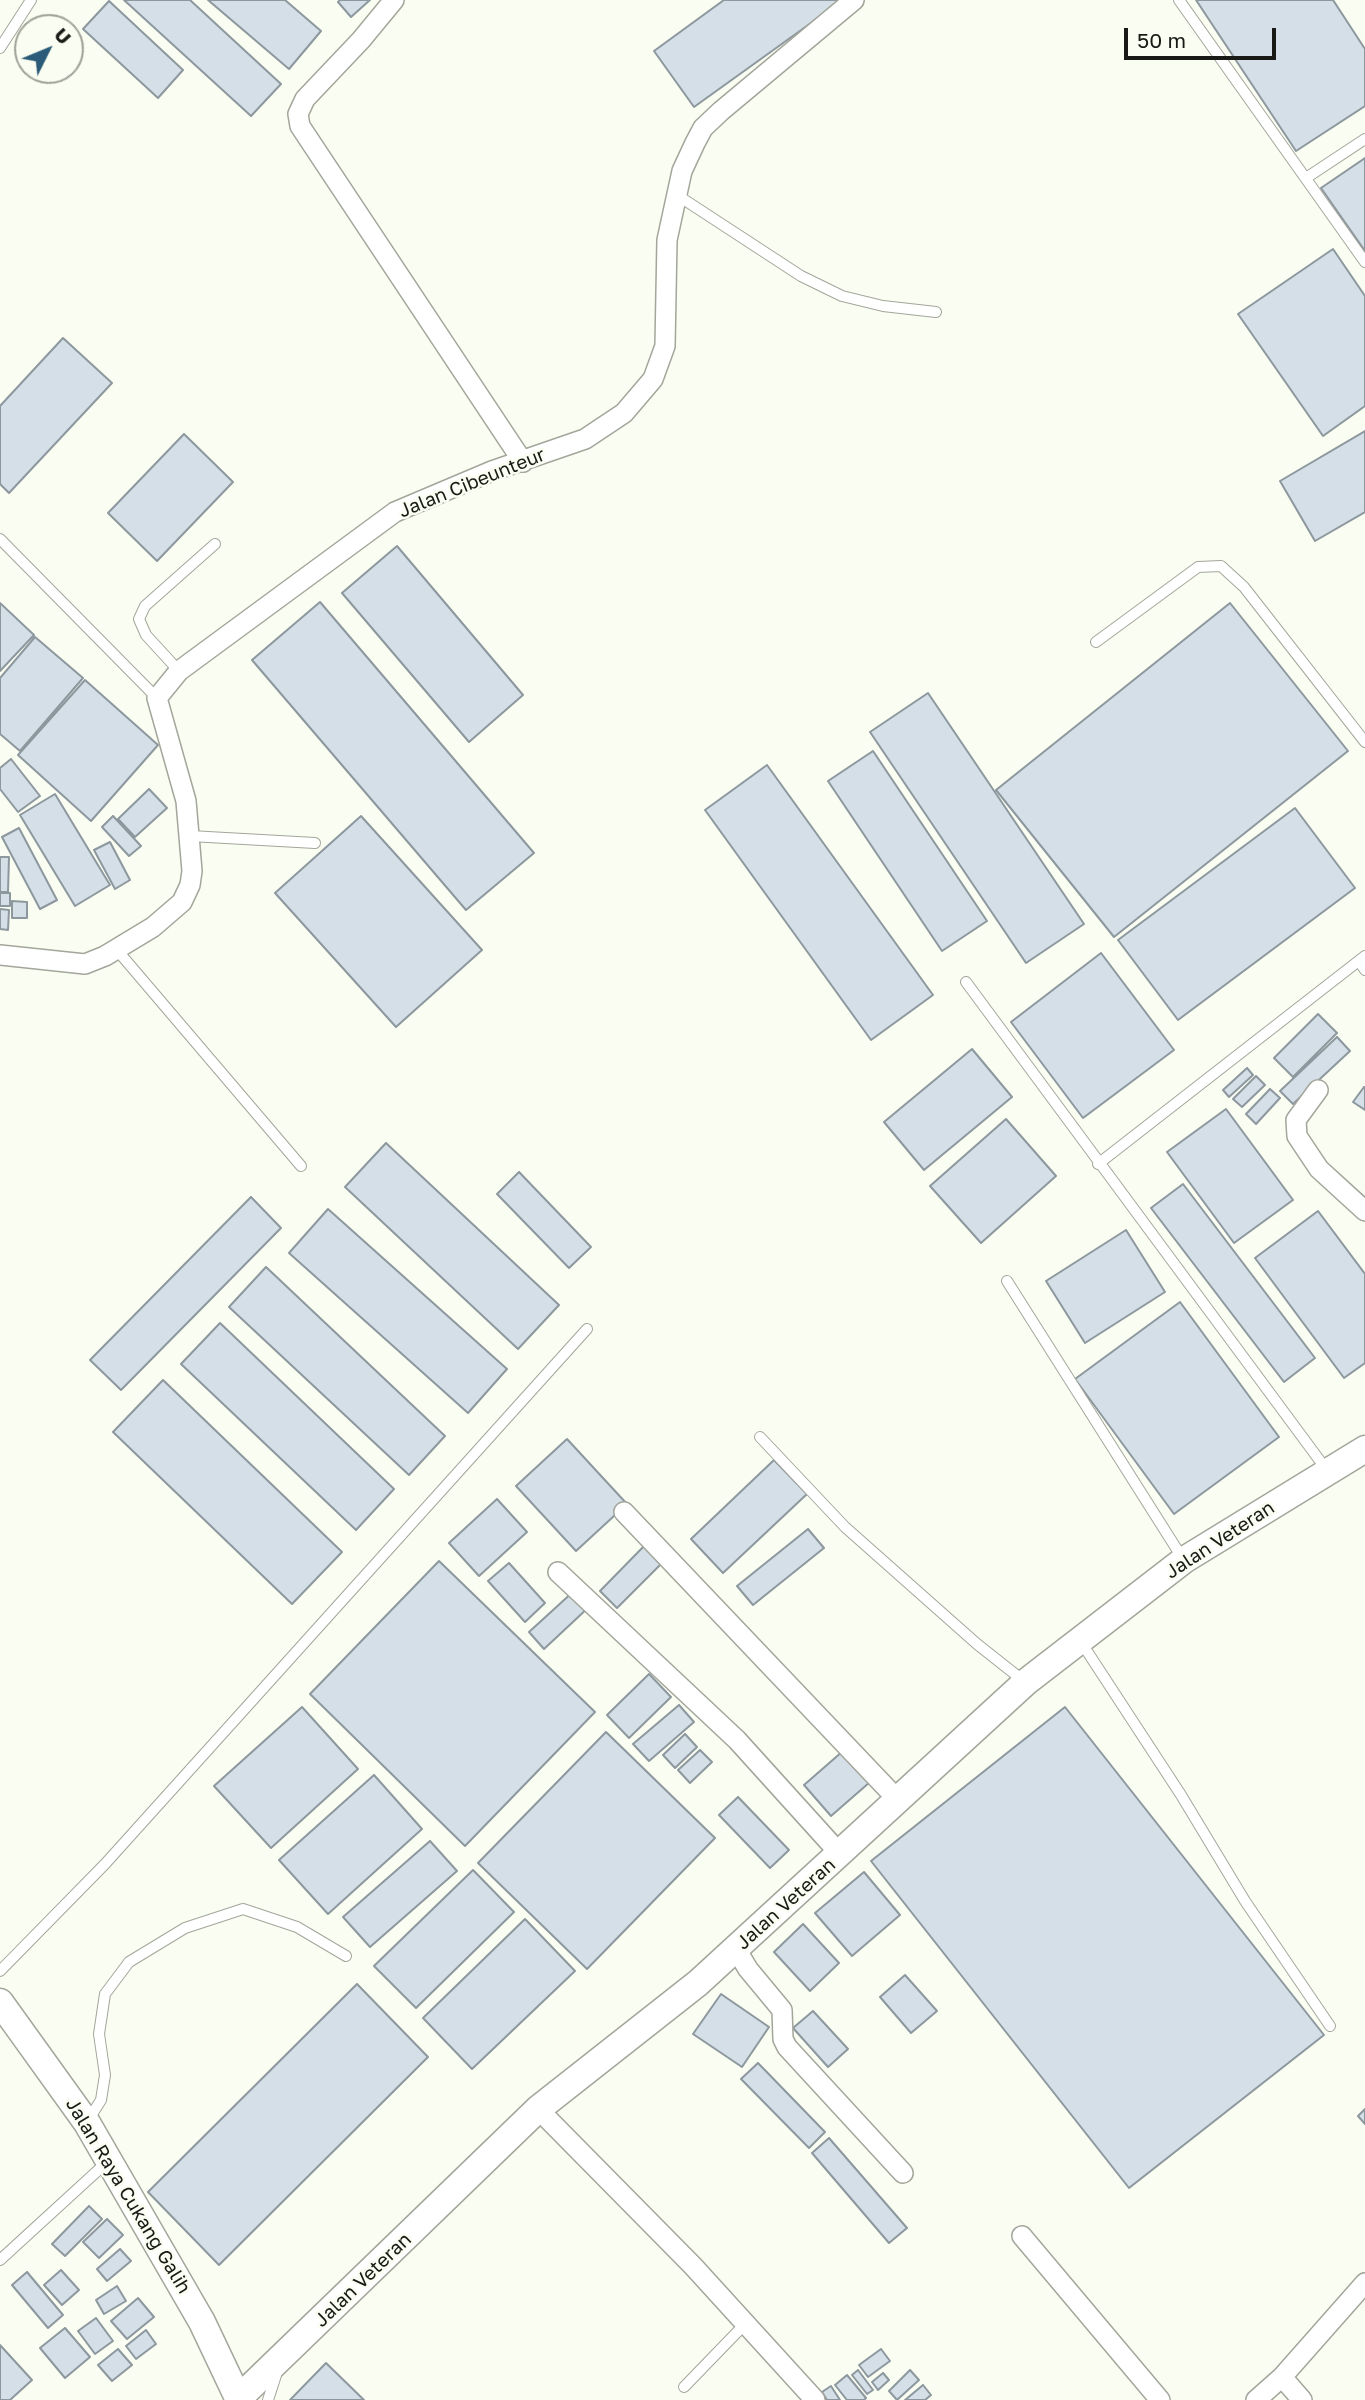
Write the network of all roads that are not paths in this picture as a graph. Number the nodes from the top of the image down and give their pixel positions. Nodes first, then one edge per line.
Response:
1 (31, 0) edge
2 (854, 0) edge
3 (1179, 0) edge
4 (389, 2) edge
5 (0, 48) edge
6 (1365, 139) edge
7 (1306, 178) junction
8 (677, 195) junction
9 (1365, 262) edge
10 (936, 312) dead end
11 (523, 462) junction
12 (0, 539) edge
13 (215, 544) dead end
14 (1096, 642) dead end
15 (179, 671) junction
16 (158, 698) junction
17 (1365, 742) edge
18 (190, 836) junction
19 (314, 843) dead end
20 (117, 950) junction
21 (0, 955) edge
22 (1363, 962) edge
23 (966, 982) dead end
24 (1318, 1090) dead end
25 (1098, 1164) junction
26 (301, 1166) dead end
27 (1365, 1211) edge
28 (1007, 1281) dead end
29 (587, 1329) dead end
30 (760, 1437) dead end
31 (1365, 1449) edge
32 (1328, 1473) junction
33 (624, 1512) dead end
34 (1184, 1560) junction
35 (558, 1572) dead end
36 (1079, 1639) junction
37 (1026, 1682) junction
38 (898, 1800) junction
39 (841, 1855) junction
40 (736, 1949) junction
41 (346, 1956) dead end
42 (0, 1971) edge
43 (0, 2002) edge
44 (1330, 2026) dead end
45 (538, 2109) junction
46 (87, 2123) junction
47 (109, 2160) junction
48 (903, 2173) dead end
49 (1022, 2236) dead end
50 (0, 2260) edge
51 (1365, 2283) edge
52 (1352, 2299) junction
53 (1365, 2314) edge
54 (745, 2324) junction
55 (280, 2361) junction
56 (1282, 2377) junction
57 (684, 2387) dead end
58 (239, 2399) edge
59 (268, 2400) edge
60 (815, 2400) edge
61 (1160, 2400) edge
62 (1256, 2400) edge
63 (1302, 2400) edge

1 - 5 lane
2 - 8 street, Jalan Cibeunteur
3 - 7 lane
4 - 11 street
6 - 7 lane
7 - 9 lane
8 - 10 lane
8 - 11 street, Jalan Cibeunteur
11 - 15 street, Jalan Cibeunteur
12 - 16 lane
13 - 15 lane
14 - 17 lane
15 - 16 street, Jalan Cibeunteur
16 - 18 street
18 - 19 lane
18 - 20 street
20 - 21 street
20 - 26 lane
22 - 25 lane
23 - 25 lane
24 - 27 street
25 - 32 lane
28 - 34 lane
29 - 42 lane
30 - 37 lane
31 - 32 main road, Jalan Veteran
32 - 34 main road, Jalan Veteran
33 - 38 street
34 - 36 main road, Jalan Veteran
35 - 39 street
36 - 37 main road, Jalan Veteran
36 - 44 lane
37 - 38 main road, Jalan Veteran
38 - 39 main road, Jalan Veteran
39 - 40 main road, Jalan Veteran
40 - 45 main road, Jalan Veteran
40 - 48 street
41 - 46 lane
43 - 46 main road, Jalan Raya Cukang Galih
45 - 54 street
45 - 55 main road, Jalan Veteran
46 - 47 main road, Jalan Raya Cukang Galih
47 - 50 lane
47 - 58 main road, Jalan Raya Cukang Galih
49 - 61 street
51 - 52 street
52 - 53 street
52 - 56 street
54 - 57 lane
54 - 60 street
55 - 58 main road, Jalan Veteran
55 - 59 lane
56 - 62 street
56 - 63 street

